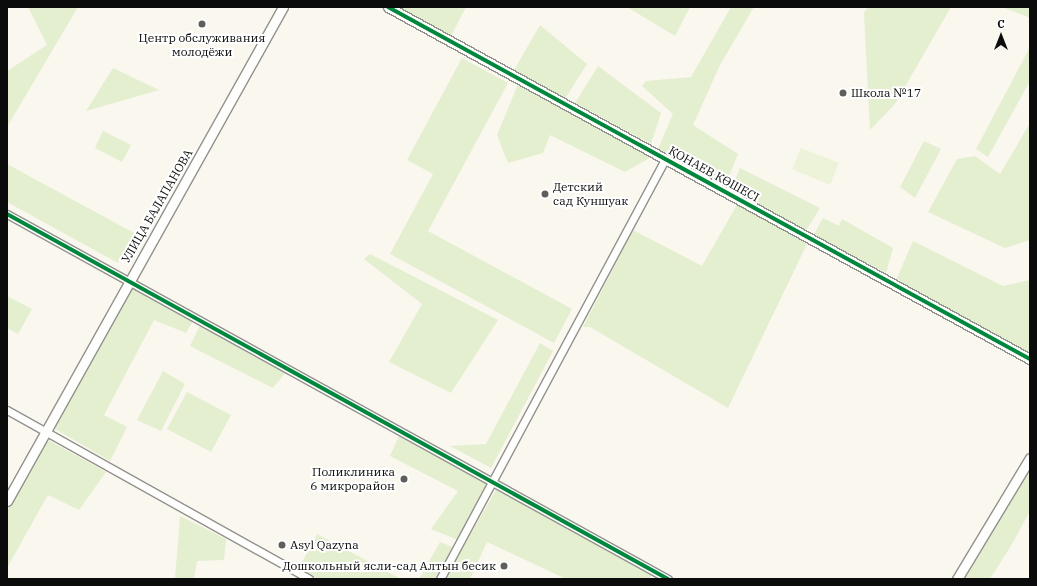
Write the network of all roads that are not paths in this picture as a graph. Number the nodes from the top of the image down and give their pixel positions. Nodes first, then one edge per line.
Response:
1 (283, 7) edge
2 (388, 7) edge
3 (665, 159) junction
4 (7, 214) edge
5 (129, 279) junction
6 (1030, 359) edge
7 (7, 410) edge
8 (45, 431) junction
9 (1030, 458) edge
10 (494, 482) junction
11 (7, 501) edge
12 (309, 579) edge
13 (440, 579) edge
14 (668, 579) edge
15 (957, 579) edge

1 - 5 street, УЛИЦА БАЛАПАНОВА
2 - 3 street, ҚОНАЕВ КӨШЕСІ
3 - 6 street, ҚОНАЕВ КӨШЕСІ
3 - 10 street
4 - 5 street
5 - 8 street, УЛИЦА БАЛАПАНОВА
5 - 10 street
7 - 8 street
8 - 11 street, УЛИЦА БАЛАПАНОВА
8 - 12 street
9 - 15 street
10 - 13 street
10 - 14 street

